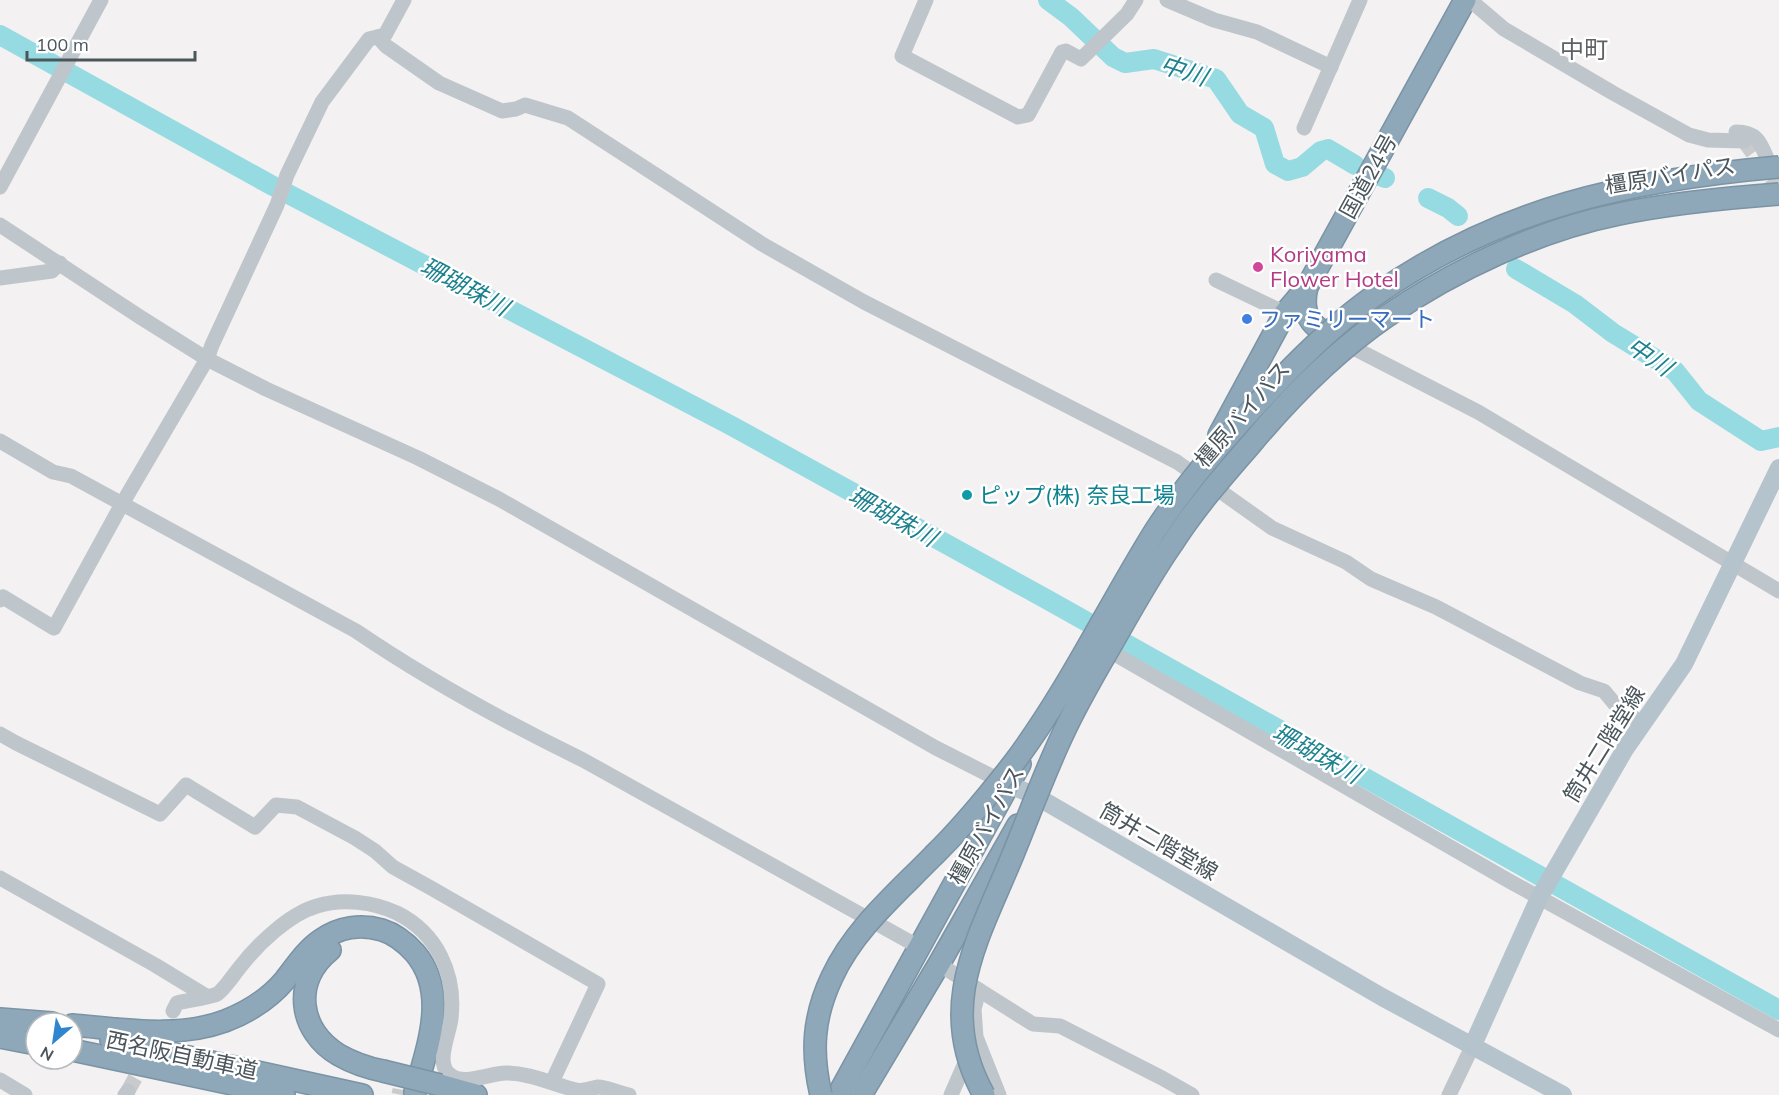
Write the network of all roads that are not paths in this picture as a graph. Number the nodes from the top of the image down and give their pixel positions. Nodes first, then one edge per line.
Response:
1 (101, 0) edge
2 (404, 0) edge
3 (926, 0) edge
4 (1136, 0) edge
5 (1167, 0) edge
6 (1360, 0) edge
7 (1465, 0) edge
8 (1470, 0) edge
9 (378, 37) junction
10 (1331, 67) junction
11 (1613, 93) junction
12 (1304, 128) dead end
13 (1744, 141) dead end
14 (1776, 164) edge
15 (0, 187) edge
16 (1779, 193) edge
17 (0, 225) edge
18 (60, 263) junction
19 (0, 278) edge
20 (1216, 280) dead end
21 (1299, 302) junction
22 (1319, 330) junction
23 (1342, 342) junction
24 (207, 359) junction
25 (1219, 435) junction
26 (0, 441) edge
27 (1779, 468) edge
28 (1191, 472) junction
29 (1213, 486) junction
30 (122, 504) junction
31 (1733, 563) junction
32 (1779, 591) edge
33 (0, 600) edge
34 (1114, 651) junction
35 (1642, 724) junction
36 (0, 734) edge
37 (1009, 785) junction
38 (1034, 795) junction
39 (0, 878) edge
40 (1540, 897) junction
41 (918, 947) junction
42 (939, 964) junction
43 (979, 990) junction
44 (206, 996) junction
45 (172, 1011) dead end
46 (24, 1026) edge
47 (84, 1026) edge
48 (24, 1027) edge
49 (2, 1028) edge
50 (1779, 1030) edge
51 (84, 1035) edge
52 (976, 1037) junction
53 (24, 1038) edge
54 (1472, 1047) junction
55 (84, 1054) edge
56 (84, 1055) edge
57 (411, 1077) edge
58 (411, 1077) edge
59 (411, 1077) edge
60 (414, 1078) edge
61 (414, 1078) edge
62 (414, 1078) edge
63 (0, 1080) edge
64 (552, 1082) junction
65 (584, 1093) edge
66 (25, 1095) edge
67 (232, 1095) edge
68 (284, 1095) edge
69 (362, 1095) edge
70 (476, 1095) edge
71 (629, 1095) edge
72 (821, 1095) edge
73 (838, 1095) edge
74 (861, 1095) edge
75 (951, 1095) edge
76 (984, 1095) edge
77 (999, 1095) edge
78 (1192, 1095) edge
79 (1449, 1095) edge
80 (1563, 1095) edge

1 - 15 street
2 - 9 street
3 - 4 street
5 - 10 street
6 - 10 street
7 - 21 highway, 国道24号
8 - 11 street
9 - 24 street
9 - 28 street
10 - 12 street
11 - 13 street
11 - 14 street
14 - 22 highway, 橿原バイパス
14 - 72 highway, bridge
16 - 23 highway, 橿原バイパス
16 - 76 highway, bridge
17 - 18 street
18 - 19 street
18 - 24 street
20 - 21 street
21 - 22 highway
21 - 25 highway, 国道24号
22 - 23 highway
22 - 25 highway, 橿原バイパス
23 - 29 highway, 橿原バイパス
23 - 31 street
24 - 30 street
24 - 37 street
25 - 28 highway, 橿原バイパス
26 - 30 street
27 - 31 main road, 筒井二階堂線
28 - 37 highway, 橿原バイパス, bridge
29 - 34 highway, 橿原バイパス
29 - 35 street
30 - 33 street
30 - 41 street
31 - 32 street
31 - 35 main road, 筒井二階堂線
34 - 38 highway, 橿原バイパス
34 - 40 street
35 - 40 main road, 筒井二階堂線
36 - 64 street
37 - 38 main road, 筒井二階堂線
37 - 41 highway, 橿原バイパス
38 - 42 highway, 橿原バイパス
38 - 54 main road, 筒井二階堂線
39 - 44 street
40 - 50 street
40 - 54 main road, 筒井二階堂線
41 - 73 highway, 橿原バイパス
42 - 43 street
42 - 74 highway, 橿原バイパス
43 - 52 street
43 - 78 street
44 - 45 street
44 - 64 street
46 - 49 highway
47 - 60 highway, bridge
48 - 49 highway
49 - 53 highway
51 - 69 highway, 西名阪自動車道
52 - 75 street
52 - 77 street
54 - 79 street
54 - 80 main road, 筒井二階堂線
55 - 68 highway, 西名阪自動車道
56 - 67 highway
57 - 61 highway, bridge
58 - 59 highway, bridge
62 - 70 highway, bridge
63 - 66 street
64 - 65 street
65 - 71 street

